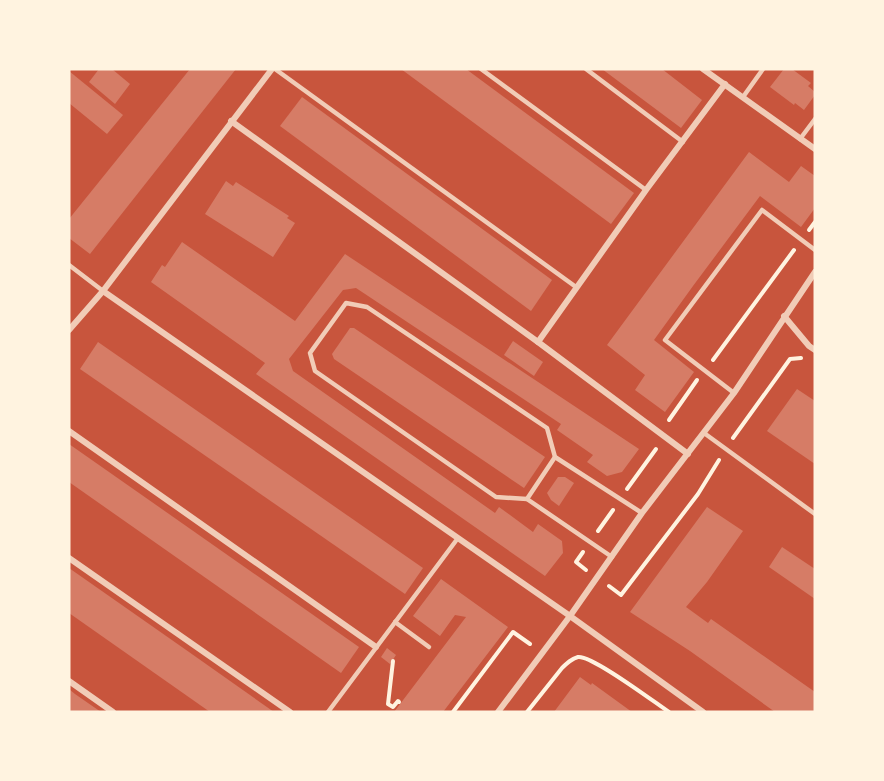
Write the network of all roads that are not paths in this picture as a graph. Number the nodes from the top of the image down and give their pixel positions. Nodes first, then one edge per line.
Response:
1 (273, 69) edge
2 (481, 69) edge
3 (586, 69) edge
4 (703, 69) edge
5 (764, 69) edge
6 (725, 84) junction
7 (743, 97) junction
8 (815, 119) edge
9 (231, 121) junction
10 (800, 139) junction
11 (683, 142) junction
12 (815, 149) edge
13 (646, 190) junction
14 (815, 250) edge
15 (69, 265) edge
16 (815, 272) edge
17 (576, 287) junction
18 (103, 291) junction
19 (784, 316) junction
20 (69, 330) edge
21 (538, 342) junction
22 (815, 350) edge
23 (734, 393) junction
24 (69, 431) edge
25 (704, 433) junction
26 (688, 454) junction
27 (555, 457) junction
28 (527, 499) junction
29 (642, 513) junction
30 (815, 514) edge
31 (458, 537) junction
32 (612, 557) junction
33 (69, 558) edge
34 (570, 616) junction
35 (395, 622) junction
36 (376, 647) junction
37 (429, 647) dead end
38 (69, 681) edge
39 (113, 712) edge
40 (290, 712) edge
41 (328, 712) edge
42 (498, 712) edge
43 (703, 712) edge

1 - 9 street
1 - 17 lane
2 - 13 lane
3 - 11 lane
4 - 6 street
5 - 7 lane
6 - 7 street
6 - 11 street
7 - 10 street
8 - 10 lane
9 - 18 street
9 - 21 street
10 - 12 street
11 - 13 street
13 - 17 street
14 - 23 lane
15 - 18 lane
16 - 19 street
17 - 21 street
18 - 20 street
18 - 31 street
19 - 22 street
19 - 23 street
21 - 26 street
23 - 25 street
24 - 36 street
25 - 26 street
25 - 30 lane
26 - 29 street
27 - 28 lane
27 - 28 lane
27 - 29 lane
28 - 32 lane
29 - 32 street
31 - 34 street
31 - 35 lane
32 - 34 street
33 - 40 street
34 - 42 street
34 - 43 street
35 - 36 lane
35 - 37 lane
36 - 41 lane
38 - 39 street

